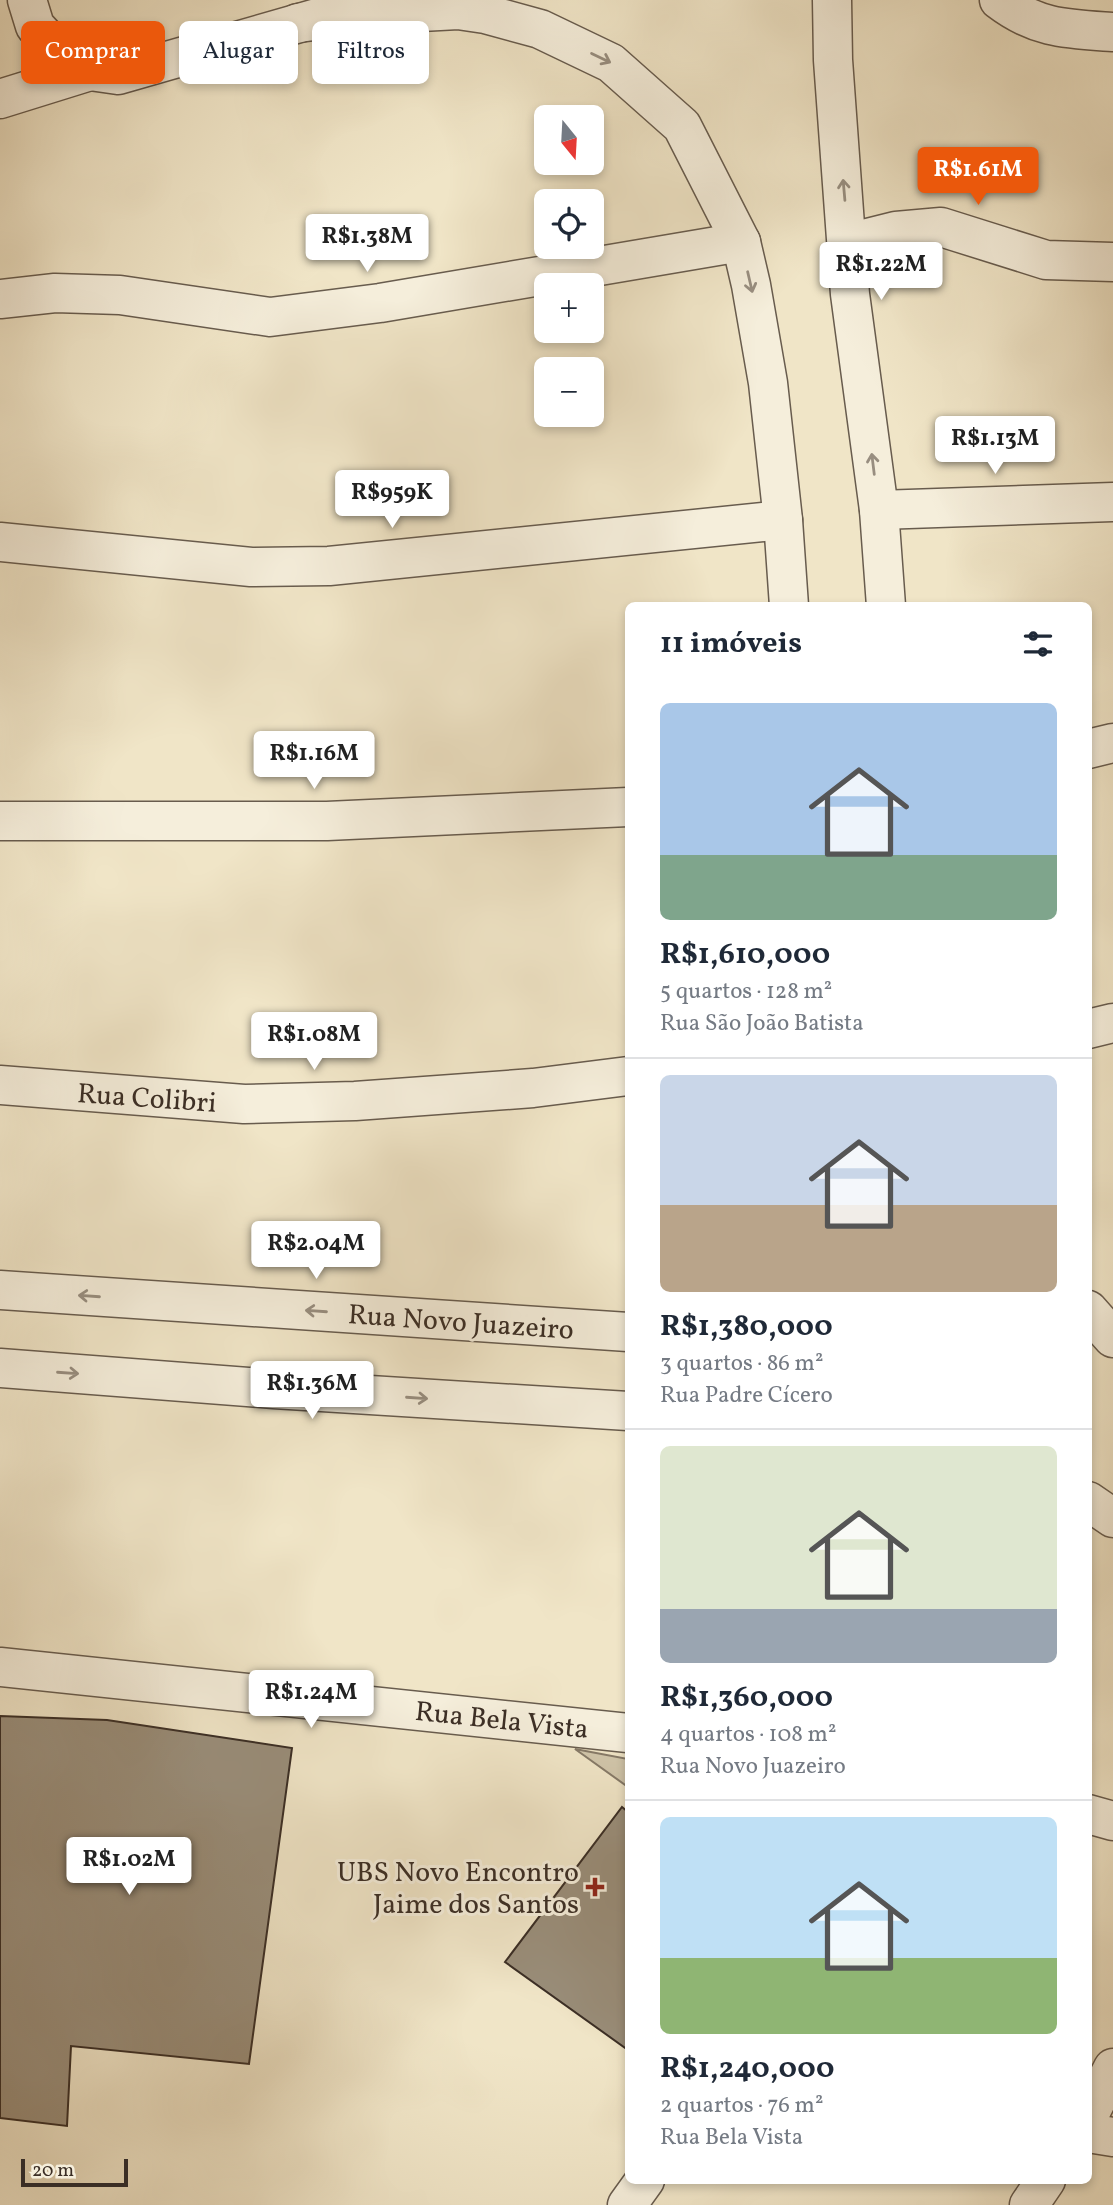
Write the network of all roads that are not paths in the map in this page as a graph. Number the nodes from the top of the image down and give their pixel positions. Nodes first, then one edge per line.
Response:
1 (380, 0) edge
2 (832, 0) edge
3 (999, 0) edge
4 (298, 23) joint
5 (1113, 32) edge
6 (48, 84) edge
7 (0, 99) edge
8 (740, 242) junction
9 (848, 243) junction
10 (1113, 262) edge
11 (0, 299) edge
12 (1113, 502) edge
13 (878, 510) junction
14 (783, 520) junction
15 (0, 542) edge
16 (789, 602) edge
17 (886, 602) edge
18 (1113, 743) edge
19 (1092, 748) edge
20 (625, 807) edge
21 (0, 821) edge
22 (1113, 1023) edge
23 (1092, 1028) edge
24 (625, 1076) edge
25 (0, 1085) edge
26 (0, 1290) edge
27 (1092, 1291) edge
28 (1113, 1300) edge
29 (1092, 1314) edge
30 (625, 1332) edge
31 (1113, 1338) edge
32 (0, 1368) edge
33 (625, 1411) edge
34 (0, 1667) edge
35 (625, 1732) edge
36 (1092, 1815) edge
37 (1113, 1821) edge
38 (1113, 2068) edge
39 (1092, 2109) edge
40 (1092, 2134) edge
41 (1113, 2137) edge
42 (642, 2184) edge
43 (1043, 2184) edge
44 (627, 2205) edge
45 (1029, 2205) edge

1 - 4 street
9 -> 2 street
3 - 5 street
4 -> 8 street
6 - 7 street
8 - 11 street
8 -> 14 street
9 - 10 street
13 -> 9 street
12 - 13 street
13 - 17 street
14 - 15 street
14 - 16 street
18 - 19 street
20 - 21 street
22 - 23 street
24 - 25 street, Rua Colibri
30 -> 26 street, Rua Novo Juazeiro
27 - 28 street
29 - 31 street
32 -> 33 street
34 - 35 street, Rua Bela Vista
36 - 37 street
38 - 39 street
40 - 41 street
42 - 44 street
43 - 45 street

